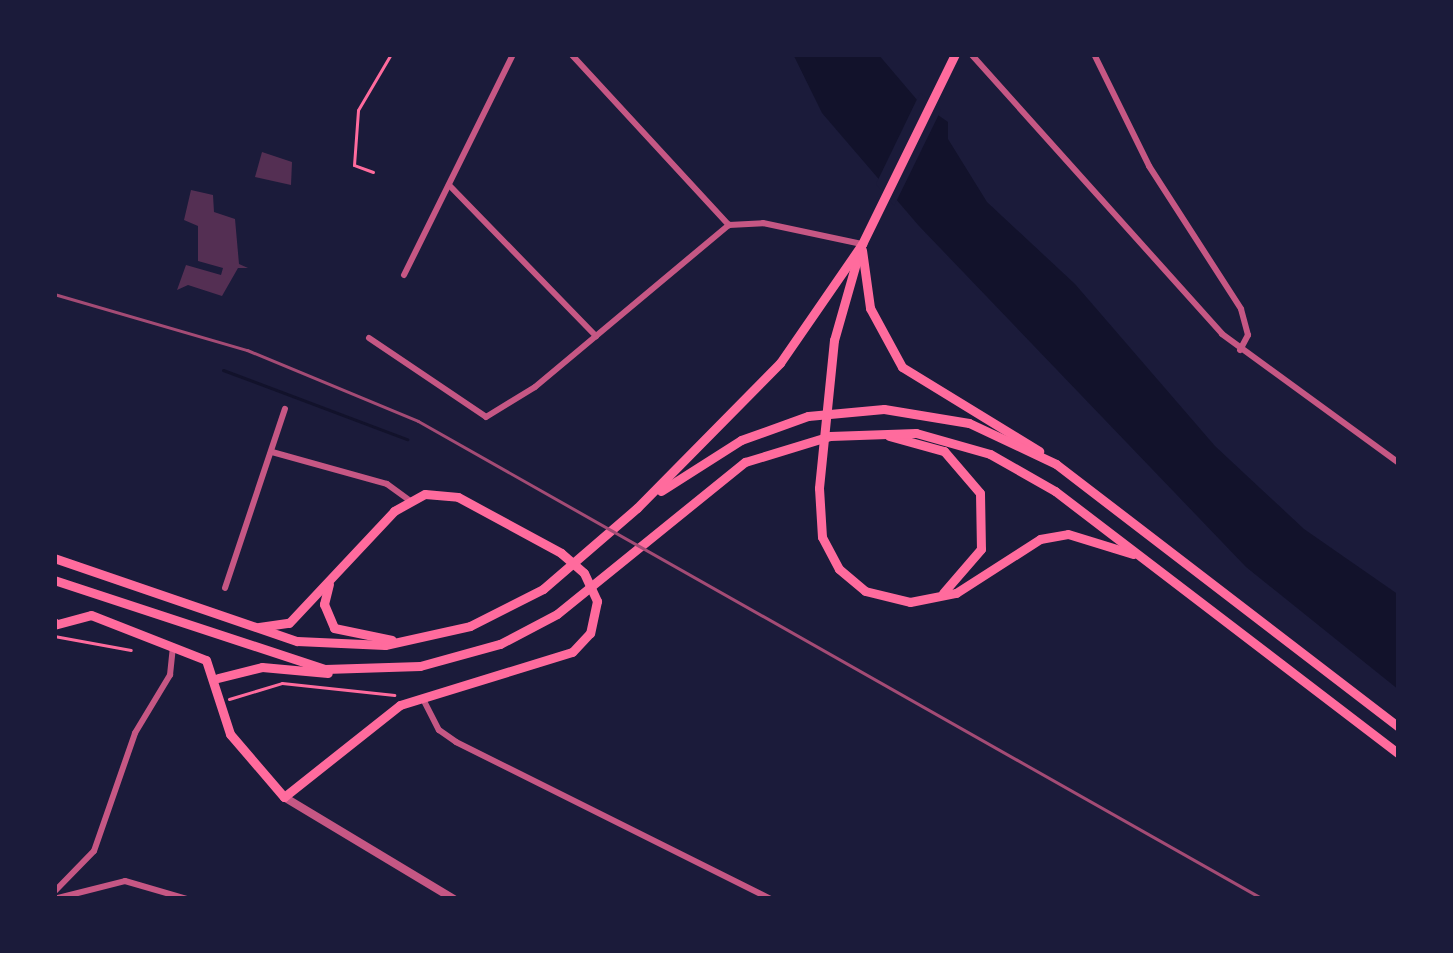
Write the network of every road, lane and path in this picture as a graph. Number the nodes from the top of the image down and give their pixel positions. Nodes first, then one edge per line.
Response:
1 (391, 54) edge
2 (513, 54) edge
3 (571, 54) edge
4 (971, 54) edge
5 (1094, 54) edge
6 (952, 59) edge
7 (373, 172) dead end
8 (449, 184) junction
9 (729, 225) junction
10 (862, 244) junction
11 (404, 274) dead end
12 (596, 336) junction
13 (369, 338) dead end
14 (1240, 350) junction
15 (285, 409) dead end
16 (872, 432) junction
17 (271, 452) junction
18 (1043, 456) junction
19 (1399, 463) edge
20 (409, 500) junction
21 (637, 508) junction
22 (1142, 556) junction
23 (54, 558) edge
24 (332, 579) junction
25 (54, 580) edge
26 (225, 588) dead end
27 (936, 598) junction
28 (54, 623) edge
29 (247, 627) junction
30 (54, 636) edge
31 (410, 641) junction
32 (173, 644) junction
33 (130, 650) dead end
34 (338, 670) junction
35 (218, 678) junction
36 (422, 696) junction
37 (396, 698) dead end
38 (232, 699) dead end
39 (1399, 727) edge
40 (1399, 754) edge
41 (284, 796) junction
42 (54, 896) edge
43 (187, 899) edge
44 (454, 899) edge
45 (771, 899) edge

1 - 7 path
2 - 8 street
3 - 9 street
4 - 14 street
5 - 14 street
6 - 10 main road
8 - 11 street
8 - 12 street
9 - 10 street
9 - 12 street
10 - 18 main road
10 - 21 main road
10 - 27 main road
12 - 13 street
14 - 19 street
15 - 17 street
16 - 22 main road
16 - 27 main road
16 - 34 main road
17 - 20 street
17 - 26 street
18 - 21 main road
18 - 39 main road
20 - 24 main road
20 - 36 main road
21 - 31 main road
22 - 27 main road
22 - 40 main road
23 - 29 main road
24 - 29 main road
24 - 31 main road
25 - 34 main road
28 - 32 main road
29 - 31 main road
30 - 33 path
32 - 35 main road
32 - 42 street
34 - 35 main road
35 - 41 main road
36 - 41 main road
36 - 45 street
37 - 38 path
41 - 44 street
42 - 43 street

